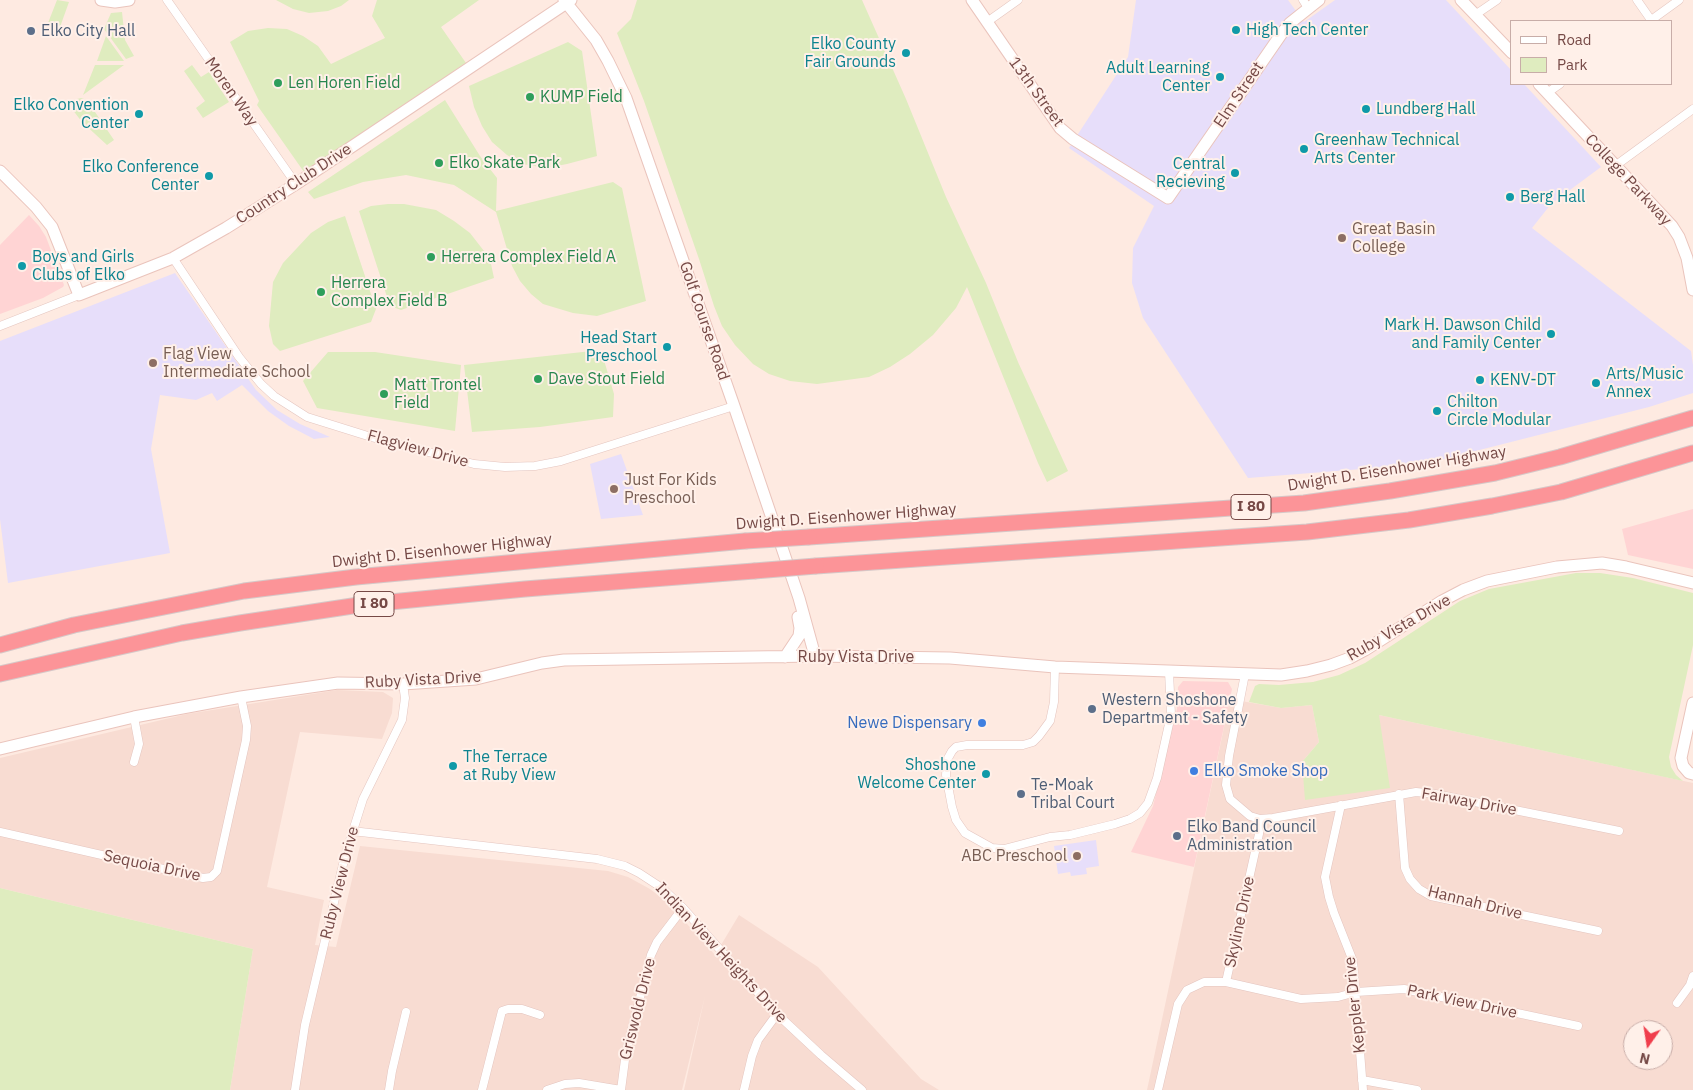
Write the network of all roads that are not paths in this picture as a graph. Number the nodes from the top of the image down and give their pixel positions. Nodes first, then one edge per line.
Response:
1 (101, 0) edge
2 (129, 0) edge
3 (167, 0) edge
4 (972, 0) edge
5 (1018, 0) edge
6 (1319, 0) edge
7 (1461, 0) edge
8 (1497, 0) edge
9 (1636, 0) edge
10 (1679, 0) edge
11 (567, 1) edge
12 (1305, 4) edge
13 (1475, 15) junction
14 (1649, 20) edge
15 (1651, 20) edge
16 (987, 22) junction
17 (1510, 51) edge
18 (1540, 85) edge
19 (1559, 85) edge
20 (1547, 93) junction
21 (1693, 109) edge
22 (1615, 166) junction
23 (0, 171) edge
24 (296, 184) junction
25 (1168, 198) joint
26 (173, 258) junction
27 (1693, 290) edge
28 (79, 295) junction
29 (0, 326) edge
30 (734, 406) junction
31 (1689, 420) edge
32 (1691, 454) edge
33 (792, 578) junction
34 (1693, 583) edge
35 (74, 625) junction
36 (0, 637) edge
37 (0, 645) edge
38 (815, 656) junction
39 (785, 657) junction
40 (1055, 667) junction
41 (1169, 671) junction
42 (0, 674) edge
43 (1245, 674) junction
44 (404, 684) junction
45 (241, 697) junction
46 (1693, 703) edge
47 (134, 717) junction
48 (0, 749) edge
49 (134, 762) dead end
50 (1693, 774) edge
51 (1399, 794) junction
52 (1341, 805) junction
53 (1260, 819) junction
54 (352, 831) junction
55 (1619, 831) dead end
56 (0, 832) edge
57 (682, 908) junction
58 (1598, 931) dead end
59 (1693, 976) edge
60 (1226, 982) junction
61 (1356, 992) junction
62 (1678, 1002) dead end
63 (406, 1012) dead end
64 (777, 1014) junction
65 (540, 1015) dead end
66 (1578, 1026) dead end
67 (1362, 1080) junction
68 (859, 1089) edge
69 (295, 1090) edge
70 (389, 1090) edge
71 (482, 1090) edge
72 (547, 1090) edge
73 (621, 1090) edge
74 (744, 1090) edge
75 (1158, 1090) edge
76 (1364, 1090) edge
77 (1417, 1090) edge

1 - 2 street
3 - 24 street, Moren Way
4 - 16 street, 13th Street
5 - 16 street
6 - 12 street, Elm Street
7 - 13 street
8 - 13 street
9 - 14 street
10 - 15 street
11 - 24 street, Country Club Drive
11 - 30 street, Golf Course Road
12 - 25 street, Elm Street
13 - 17 street
16 - 25 street, 13th Street
18 - 20 street, College Parkway
19 - 20 street
20 - 22 street, College Parkway
21 - 22 street
22 - 27 street, College Parkway
23 - 28 street
24 - 26 street, Country Club Drive
26 - 28 street, Country Club Drive
26 - 30 street, Flagview Drive
28 - 29 street, Country Club Drive
30 - 33 street, Golf Course Road
31 - 35 highway, Dwight D. Eisenhower Highway / I 80, bridge
32 - 42 highway, I 80, bridge
33 - 38 street, Golf Course Road
33 - 39 street
34 - 43 street, Ruby Vista Drive
35 - 36 highway
35 - 37 highway, Dwight D. Eisenhower Highway / I 80
38 - 39 street, Ruby Vista Drive
38 - 40 street, Ruby Vista Drive
39 - 44 street, Ruby Vista Drive
40 - 41 street, Ruby Vista Drive
40 - 41 street
41 - 43 street, Ruby Vista Drive
43 - 53 street
44 - 45 street, Ruby Vista Drive
44 - 54 street, Ruby View Drive
45 - 47 street, Ruby Vista Drive
45 - 56 street, Sequoia Drive
46 - 50 street
47 - 48 street, Ruby Vista Drive
47 - 49 street
51 - 52 street, Fairway Drive
51 - 55 street, Fairway Drive
51 - 58 street, Hannah Drive
52 - 53 street, Fairway Drive
52 - 61 street, Keppler Drive
53 - 60 street, Skyline Drive
54 - 57 street, Indian View Heights Drive
54 - 69 street, Ruby View Drive
57 - 64 street, Indian View Heights Drive
57 - 73 street, Griswold Drive
59 - 62 street
60 - 61 street, Park View Drive
60 - 75 street, Skyline Drive
61 - 66 street, Park View Drive
61 - 67 street, Keppler Drive
63 - 70 street
64 - 68 street, Indian View Heights Drive
64 - 74 street
65 - 71 street
67 - 76 street, Keppler Drive
67 - 77 street
72 - 73 street

